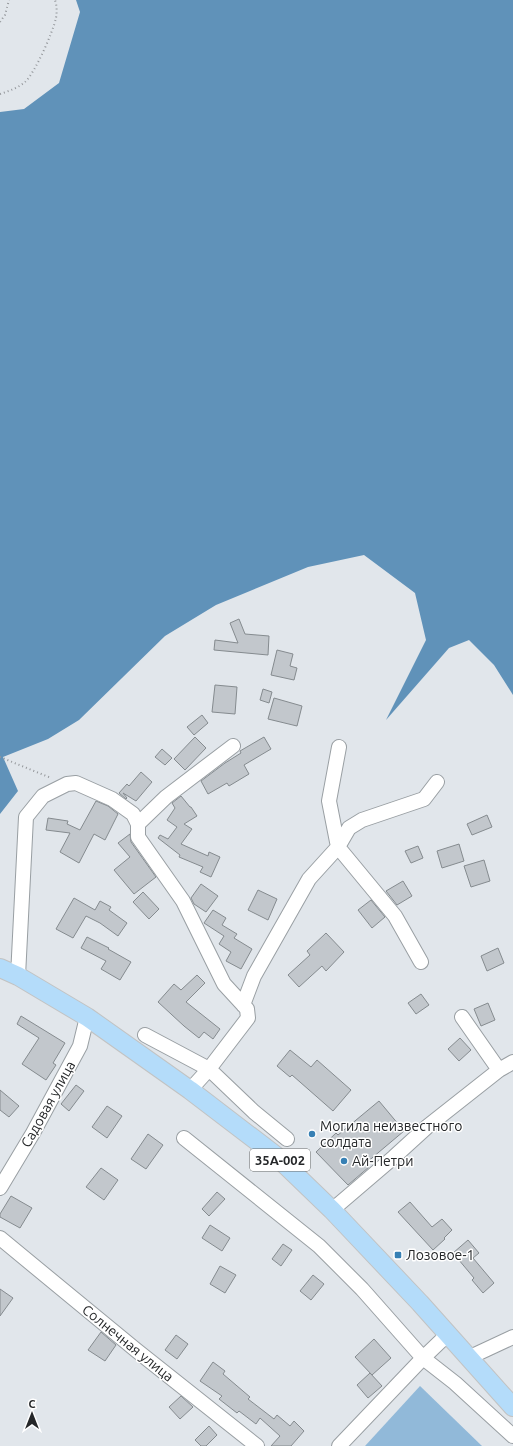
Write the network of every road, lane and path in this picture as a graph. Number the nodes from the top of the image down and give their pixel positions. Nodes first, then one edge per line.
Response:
1 (9, 0) edge
2 (55, 0) edge
3 (0, 22) edge
4 (0, 94) edge
5 (233, 746) dead end
6 (339, 747) dead end
7 (0, 757) edge
8 (437, 782) dead end
9 (67, 784) junction
10 (138, 824) junction
11 (338, 847) junction
12 (421, 962) dead end
13 (0, 968) edge
14 (18, 976) junction
15 (243, 1004) junction
16 (87, 1017) junction
17 (462, 1017) dead end
18 (146, 1035) dead end
19 (513, 1062) edge
20 (209, 1069) junction
21 (499, 1070) junction
22 (190, 1090) junction
23 (184, 1138) dead end
24 (287, 1139) dead end
25 (0, 1188) edge
26 (332, 1210) junction
27 (0, 1238) edge
28 (448, 1334) junction
29 (513, 1336) edge
30 (423, 1358) junction
31 (468, 1358) junction
32 (513, 1407) edge
33 (513, 1436) edge
34 (256, 1446) edge
35 (339, 1446) edge

1 - 3 path
2 - 4 path
5 - 10 street
6 - 11 street
7 - 9 path
8 - 11 street
9 - 10 street
9 - 14 street
10 - 15 street
11 - 12 street
11 - 15 street
13 - 14 main road, 35А-002
14 - 16 main road, 35А-002
15 - 20 street
16 - 22 main road, 35А-002
16 - 25 street, Садовая улица
17 - 21 street
18 - 20 street
19 - 21 street
20 - 22 street
20 - 24 street
21 - 26 street
22 - 26 main road, 35А-002
23 - 30 street
26 - 28 main road, 35А-002
27 - 34 street, Солнечная улица
28 - 30 street
28 - 31 main road, 35А-002
29 - 31 street
30 - 33 street
30 - 35 street
31 - 32 main road, 35А-002

